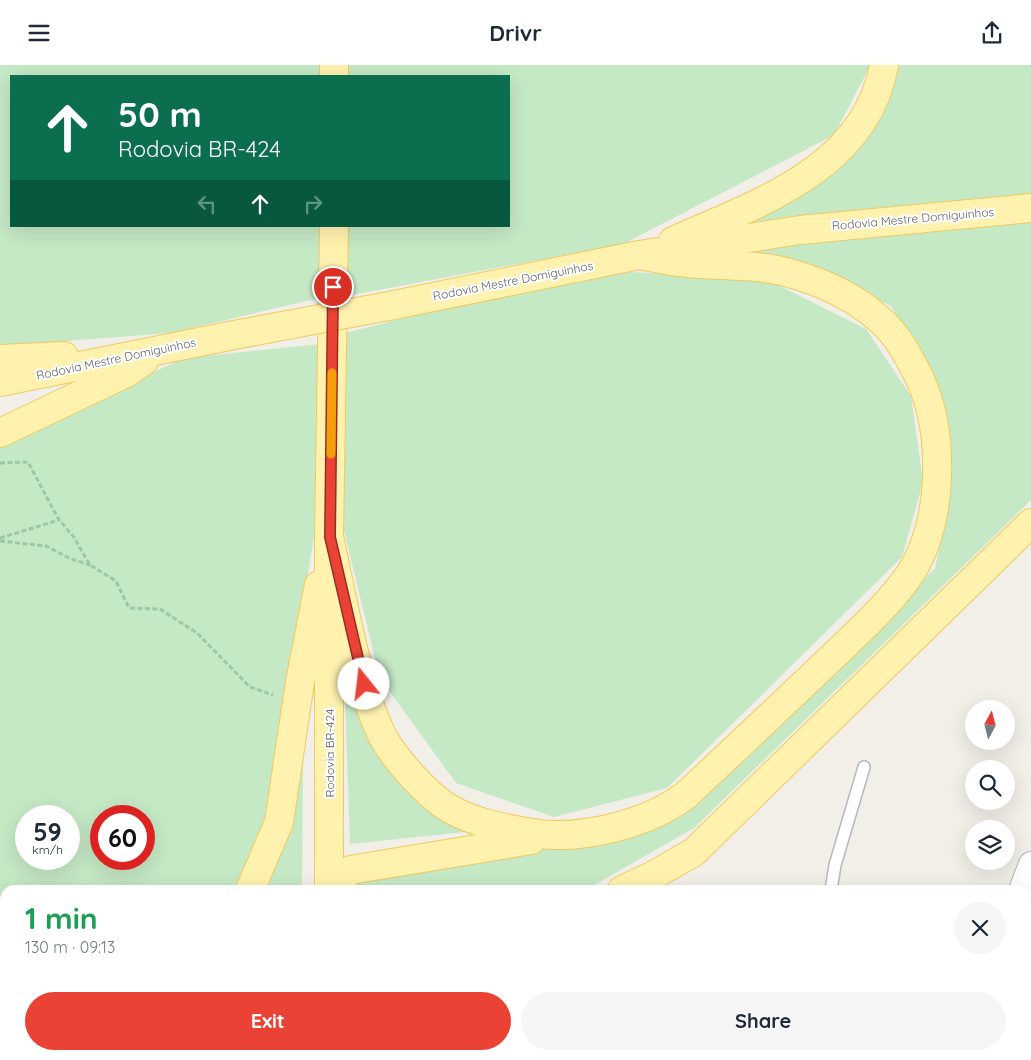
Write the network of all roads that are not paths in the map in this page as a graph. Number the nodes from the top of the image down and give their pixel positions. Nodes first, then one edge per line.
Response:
1 (884, 65) edge
2 (1031, 208) edge
3 (334, 227) edge
4 (639, 255) junction
5 (158, 350) junction
6 (0, 359) edge
7 (0, 382) edge
8 (0, 433) edge
9 (1031, 523) edge
10 (330, 537) junction
11 (864, 767) dead end
12 (552, 836) junction
13 (1031, 864) edge
14 (252, 885) edge
15 (330, 885) edge
16 (335, 885) edge
17 (633, 885) edge
18 (832, 885) edge
19 (1022, 885) edge

1 - 4 main road
2 - 4 main road, Rodovia Mestre Domiguinhos
3 - 10 main road, Rodovia BR-424
4 - 5 main road, Rodovia Mestre Domiguinhos, bridge
4 - 12 main road
5 - 6 main road
5 - 7 main road, Rodovia Mestre Domiguinhos
5 - 8 main road
9 - 17 main road
10 - 12 main road
10 - 14 main road
10 - 15 main road, Rodovia BR-424
11 - 18 lane
12 - 16 main road
13 - 19 street

